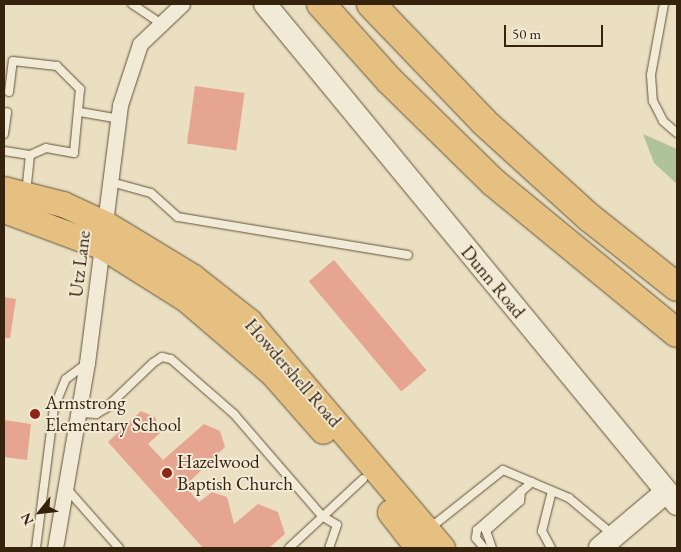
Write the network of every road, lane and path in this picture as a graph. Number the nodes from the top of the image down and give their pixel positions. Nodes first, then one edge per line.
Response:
1 (132, 4) edge
2 (182, 4) edge
3 (265, 4) edge
4 (321, 4) edge
5 (371, 4) edge
6 (664, 4) edge
7 (160, 23) junction
8 (11, 74) junction
9 (4, 81) edge
10 (9, 92) dead end
11 (7, 112) dead end
12 (80, 112) junction
13 (118, 118) junction
14 (677, 133) edge
15 (4, 134) edge
16 (4, 150) edge
17 (30, 155) junction
18 (111, 182) junction
19 (15, 191) edge
20 (4, 210) edge
21 (104, 235) junction
22 (408, 255) dead end
23 (677, 287) edge
24 (677, 333) edge
25 (87, 363) junction
26 (80, 413) junction
27 (363, 479) junction
28 (532, 482) junction
29 (66, 488) junction
30 (521, 491) junction
31 (552, 491) junction
32 (672, 498) edge
33 (322, 516) junction
34 (429, 542) edge
35 (607, 542) edge
36 (36, 548) edge
37 (55, 548) edge
38 (119, 548) edge
39 (288, 548) edge
40 (329, 548) edge
41 (484, 548) edge
42 (492, 548) edge
43 (551, 548) edge

1 - 7 lane
2 - 7 street, Utz Lane
3 - 32 street, Dunn Road
4 - 24 highway
5 - 23 highway
6 - 14 lane
7 - 13 street, Utz Lane
8 - 9 lane
8 - 10 lane
8 - 12 lane
11 - 15 lane
12 - 13 lane
12 - 17 lane
13 - 18 street, Utz Lane
16 - 17 lane
17 - 19 lane
18 - 21 street, Utz Lane
18 - 22 lane
19 - 21 main road, Howdershell Road
20 - 21 main road, Howdershell Road
21 - 25 street, Utz Lane
21 - 27 main road, Howdershell Road
21 - 34 main road, Howdershell Road
25 - 26 street, Utz Lane
25 - 36 lane
26 - 29 street, Utz Lane
26 - 33 lane
27 - 33 lane
27 - 34 main road, Howdershell Road
28 - 30 lane
28 - 31 lane
28 - 34 lane
29 - 37 street, Utz Lane
29 - 38 lane
30 - 41 lane
30 - 42 lane
31 - 35 lane
31 - 43 lane
32 - 35 street, Dunn Road
33 - 39 lane
33 - 40 lane

